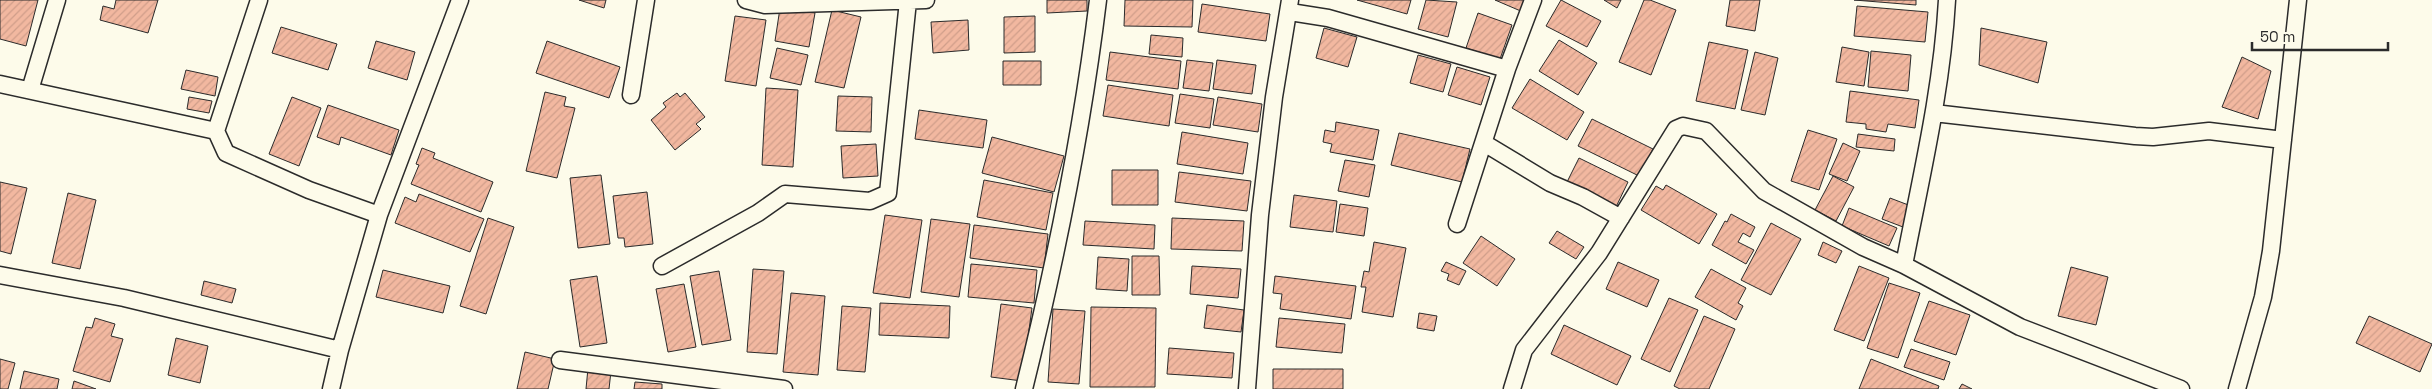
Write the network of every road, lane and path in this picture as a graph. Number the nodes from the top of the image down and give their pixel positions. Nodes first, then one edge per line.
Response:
1 (57, 0) edge
2 (259, 0) edge
3 (460, 0) edge
4 (646, 0) edge
5 (746, 0) edge
6 (926, 0) edge
7 (1098, 0) edge
8 (1533, 0) edge
9 (1947, 0) edge
10 (2298, 0) edge
11 (908, 1) junction
12 (1290, 6) edge
13 (1507, 69) junction
14 (0, 84) edge
15 (30, 90) junction
16 (631, 95) dead end
17 (1934, 113) junction
18 (216, 131) junction
19 (2282, 140) junction
20 (1484, 143) junction
21 (378, 215) junction
22 (1621, 218) junction
23 (1457, 224) dead end
24 (1904, 265) junction
25 (662, 266) dead end
26 (0, 275) edge
27 (340, 350) junction
28 (560, 360) dead end
29 (668, 382) edge
30 (331, 389) edge
31 (784, 389) edge
32 (1024, 389) edge
33 (1247, 389) edge
34 (1512, 389) edge
35 (2181, 389) edge
36 (2237, 389) edge

1 - 15 street
2 - 18 street
3 - 21 street
4 - 16 street
5 - 11 street
6 - 11 street
7 - 32 street
8 - 13 street
9 - 17 street
10 - 19 street
11 - 25 street
12 - 13 street
12 - 33 street
13 - 20 street
14 - 15 street
15 - 18 street
17 - 19 street
17 - 24 street
18 - 21 street
19 - 36 street
20 - 22 street
20 - 23 street
21 - 27 street
22 - 24 street
22 - 34 street
24 - 35 street
26 - 27 street
27 - 30 street
28 - 29 street
29 - 31 street

